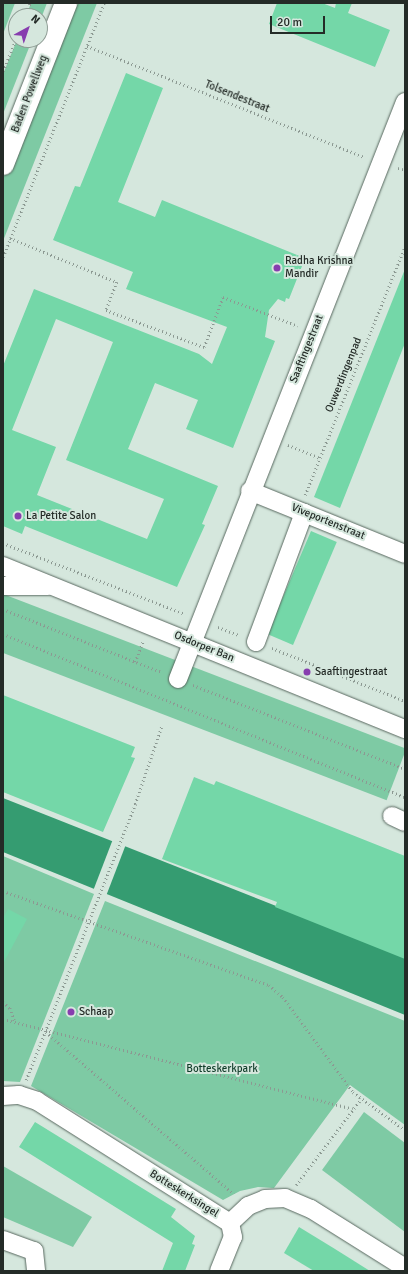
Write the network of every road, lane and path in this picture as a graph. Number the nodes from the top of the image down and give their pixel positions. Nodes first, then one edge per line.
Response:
1 (54, 3) edge
2 (66, 3) edge
3 (104, 3) edge
4 (48, 18) edge
5 (87, 46) junction
6 (13, 48) edge
7 (36, 48) edge
8 (3, 71) edge
9 (405, 102) edge
10 (3, 131) edge
11 (381, 163) junction
12 (3, 164) edge
13 (10, 238) junction
14 (405, 246) edge
15 (3, 257) edge
16 (313, 333) junction
17 (271, 439) junction
18 (320, 458) junction
19 (250, 490) junction
20 (301, 512) junction
21 (3, 543) edge
22 (405, 554) edge
23 (3, 566) edge
24 (3, 586) edge
25 (53, 586) junction
26 (3, 609) edge
27 (199, 620) junction
28 (3, 634) edge
29 (191, 642) junction
30 (256, 642) junction
31 (178, 679) junction
32 (405, 702) edge
33 (162, 725) dead end
34 (405, 729) edge
35 (405, 769) edge
36 (405, 797) edge
37 (3, 891) edge
38 (89, 922) junction
39 (3, 1002) edge
40 (3, 1019) edge
41 (15, 1022) junction
42 (45, 1031) junction
43 (11, 1096) edge
44 (361, 1099) junction
45 (353, 1110) junction
46 (405, 1130) edge
47 (294, 1201) junction
48 (248, 1206) junction
49 (230, 1223) junction
50 (3, 1240) edge
51 (405, 1268) edge
52 (36, 1271) edge
53 (219, 1271) edge

1 - 4 main road, Baden Powellweg
2 - 12 main road, Baden Powellweg
3 - 5 path
5 - 11 path, Tolsendestraat
5 - 13 path
6 - 8 path
7 - 10 main road, Baden Powellweg
9 - 11 street, Saaftingestraat
11 - 16 street, Saaftingestraat
13 - 15 path
13 - 16 path
14 - 18 path, Ouwerdingenpad
16 - 17 street, Saaftingestraat
17 - 18 path
17 - 19 street, Saaftingestraat
18 - 20 path, Ouwerdingenpad
19 - 20 street, Viveportenstraat
19 - 27 street, Saaftingestraat
20 - 22 street, Viveportenstraat
20 - 30 street
21 - 27 path
23 - 25 street, Osdorper Ban
24 - 25 street
25 - 29 street, Osdorper Ban
26 - 31 path
27 - 29 street, Saaftingestraat
27 - 30 path
28 - 36 path
29 - 31 street, Saaftingestraat
29 - 34 street, Osdorper Ban
30 - 32 path
31 - 35 path
33 - 38 path
37 - 38 path
38 - 42 path
38 - 44 path
39 - 41 path
40 - 41 path
41 - 42 path
42 - 43 path
42 - 45 path
42 - 48 path
43 - 49 street, Botteskerksingel
44 - 45 path
44 - 46 path
45 - 47 path
47 - 48 street, Botteskerksingel
47 - 51 street, Botteskerksingel
48 - 49 street, Botteskerksingel
49 - 53 street
50 - 52 street

